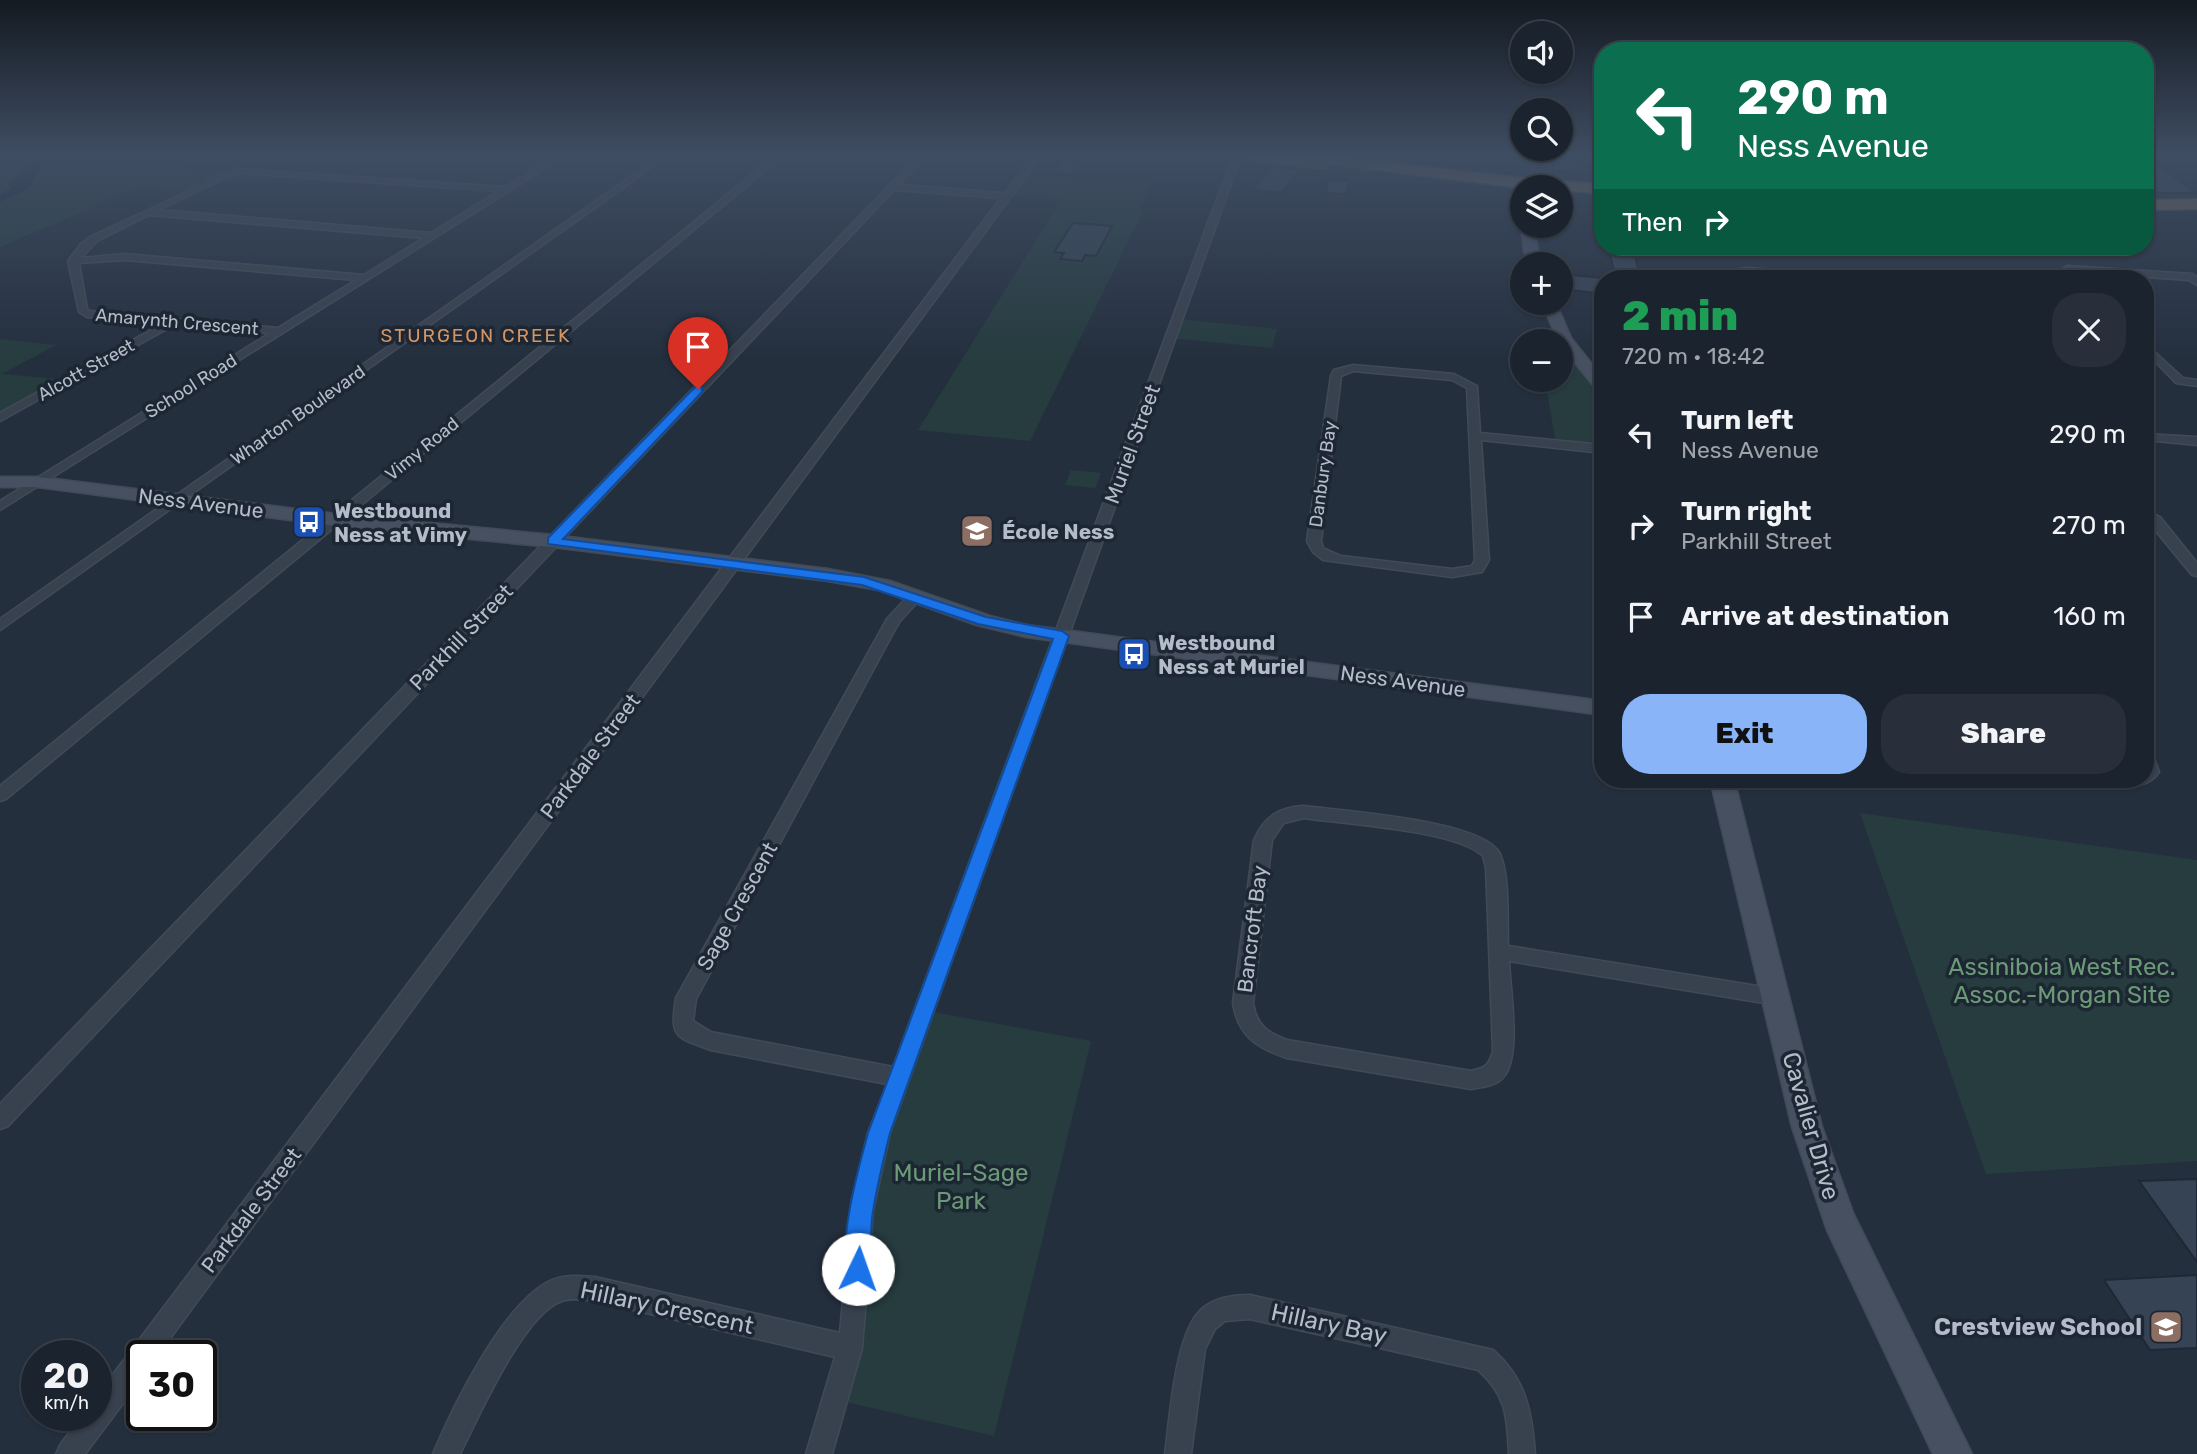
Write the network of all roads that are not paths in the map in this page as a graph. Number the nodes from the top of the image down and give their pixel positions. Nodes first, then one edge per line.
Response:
1 (122, 224) edge
2 (288, 224) edge
3 (452, 224) edge
4 (568, 224) edge
5 (696, 224) edge
6 (857, 224) edge
7 (986, 224) edge
8 (1212, 224) edge
9 (433, 236) junction
10 (73, 261) junction
11 (2154, 275) edge
12 (364, 278) junction
13 (2197, 282) edge
14 (1551, 315) edge
15 (172, 322) junction
16 (279, 331) junction
17 (2154, 355) edge
18 (1594, 377) edge
19 (2197, 383) edge
20 (0, 418) edge
21 (1476, 436) junction
22 (2154, 438) edge
23 (2197, 442) edge
24 (1594, 448) edge
25 (0, 482) edge
26 (38, 482) junction
27 (178, 500) junction
28 (0, 506) edge
29 (2154, 519) edge
30 (336, 520) junction
31 (553, 541) junction
32 (732, 564) junction
33 (2197, 572) edge
34 (915, 597) junction
35 (0, 626) edge
36 (1062, 636) junction
37 (1594, 707) edge
38 (1724, 788) edge
39 (0, 795) edge
40 (1499, 952) junction
41 (1776, 997) junction
42 (898, 1077) junction
43 (0, 1119) edge
44 (155, 1340) edge
45 (850, 1348) junction
46 (126, 1378) edge
47 (69, 1454) edge
48 (446, 1454) edge
49 (819, 1454) edge
50 (1178, 1454) edge
51 (1522, 1454) edge
52 (1953, 1454) edge

1 - 10 street
2 - 9 street
3 - 9 street, School Road
4 - 27 street, Wharton Boulevard
5 - 30 street, Vimy Road
6 - 31 street, Parkhill Street
7 - 32 street, Parkdale Street
8 - 36 street, Muriel Street
9 - 12 street, School Road
10 - 12 street
10 - 15 street, Amarynth Crescent
11 - 13 street
12 - 16 street, School Road
14 - 18 street
15 - 16 street, Amarynth Crescent
15 - 20 street, Alcott Street
16 - 26 street, School Road
17 - 19 street
21 - 21 street, Danbury Bay
21 - 24 street
22 - 23 street
25 - 26 street, Ness Avenue
26 - 27 street, Ness Avenue
26 - 28 street, School Road
27 - 30 street, Ness Avenue
27 - 35 street, Wharton Boulevard
29 - 33 street
30 - 31 street, Ness Avenue
30 - 39 street, Vimy Road
31 - 32 street, Ness Avenue
31 - 43 street, Parkhill Street
32 - 34 street, Ness Avenue
32 - 44 street, Parkdale Street
34 - 36 street, Ness Avenue
34 - 42 street, Sage Crescent
36 - 37 street, Ness Avenue
36 - 42 street, Muriel Street
38 - 41 street, Cavalier Drive
40 - 40 street, Bancroft Bay
40 - 41 street
41 - 52 street, Cavalier Drive
42 - 45 street, Muriel Street
45 - 48 street, Hillary Crescent
45 - 49 street, Muriel Street
46 - 47 street, Parkdale Street
50 - 51 street, Hillary Bay

